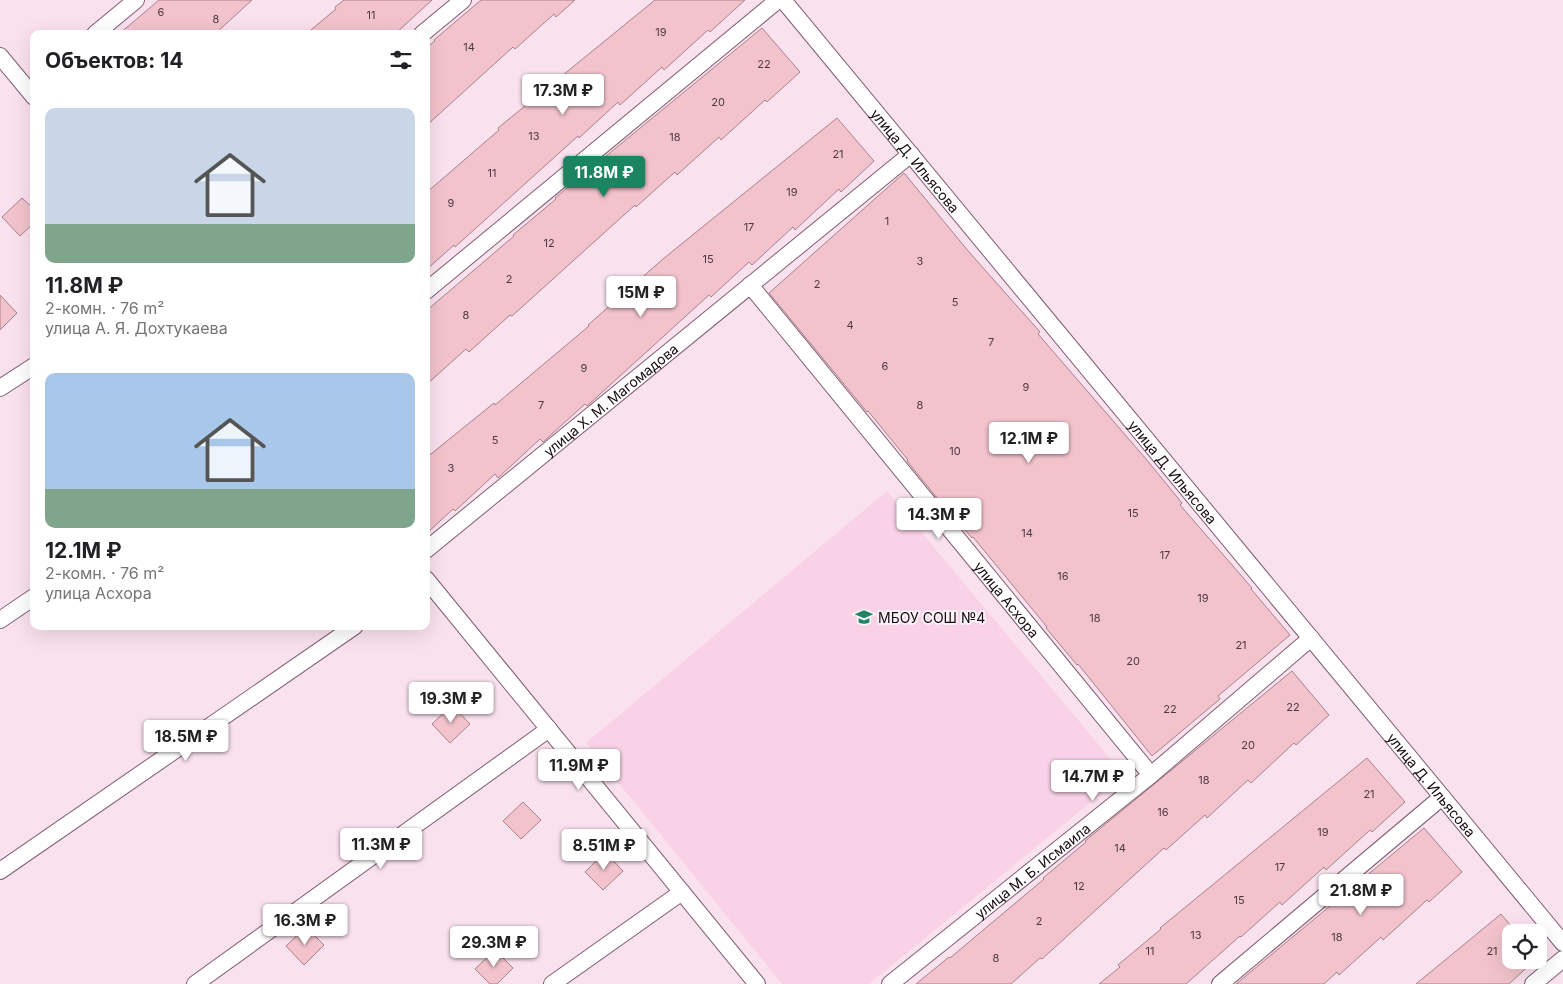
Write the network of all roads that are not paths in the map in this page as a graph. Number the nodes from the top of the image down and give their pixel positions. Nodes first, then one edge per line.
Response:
1 (136, 0) edge
2 (463, 0) edge
3 (778, 0) edge
4 (783, 0) edge
5 (100, 30) edge
6 (427, 30) edge
7 (0, 56) edge
8 (30, 89) edge
9 (911, 154) junction
10 (750, 285) junction
11 (430, 288) edge
12 (30, 369) edge
13 (0, 388) edge
14 (430, 547) edge
15 (430, 584) edge
16 (30, 600) edge
17 (0, 620) edge
18 (349, 630) edge
19 (1311, 638) junction
20 (549, 729) junction
21 (1151, 775) junction
22 (1442, 797) junction
23 (0, 871) edge
24 (682, 892) junction
25 (1563, 943) edge
26 (1563, 959) edge
27 (195, 984) edge
28 (552, 984) edge
29 (757, 984) edge
30 (890, 984) edge
31 (1220, 984) edge
32 (1533, 984) edge

1 - 5 street
2 - 6 street
3 - 11 street
4 - 9 street, улица Д. Ильясова
7 - 8 street
9 - 10 street, улица Х. М. Магомадова
9 - 19 street, улица Д. Ильясова
10 - 14 street, улица Х. М. Магомадова
10 - 21 street, улица Асхора
12 - 13 street
15 - 20 street
16 - 17 street
18 - 23 street
19 - 21 street, улица М. Б. Исмаила
19 - 22 street, улица Д. Ильясова
20 - 24 street
20 - 27 street
21 - 30 street, улица М. Б. Исмаила
22 - 25 street, улица Д. Ильясова
22 - 31 street
24 - 28 street
24 - 29 street
26 - 32 street

